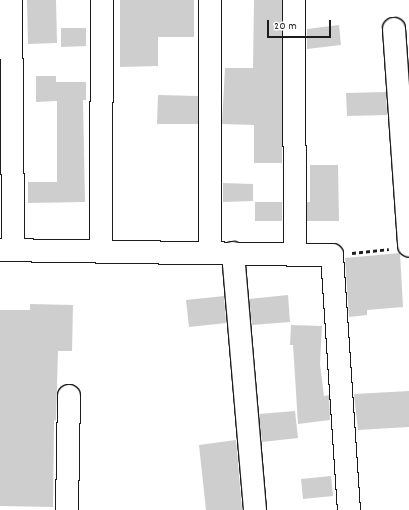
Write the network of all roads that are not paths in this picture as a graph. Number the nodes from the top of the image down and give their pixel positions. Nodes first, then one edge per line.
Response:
1 (11, 0) edge
2 (102, 0) edge
3 (210, 0) edge
4 (294, 0) edge
5 (394, 29) dead end
6 (6, 37) edge
7 (6, 117) edge
8 (6, 206) edge
9 (402, 247) edge
10 (7, 250) edge
11 (101, 251) junction
12 (210, 253) junction
13 (233, 253) junction
14 (295, 254) junction
15 (69, 396) dead end
16 (67, 510) edge
17 (255, 510) edge
18 (349, 510) edge

1 - 6 street
2 - 11 street
3 - 12 street
4 - 14 street
5 - 9 street
6 - 7 street
7 - 8 street
8 - 10 street
10 - 11 street
11 - 12 street
12 - 13 street
13 - 14 street
13 - 17 street
14 - 18 street
15 - 16 street

